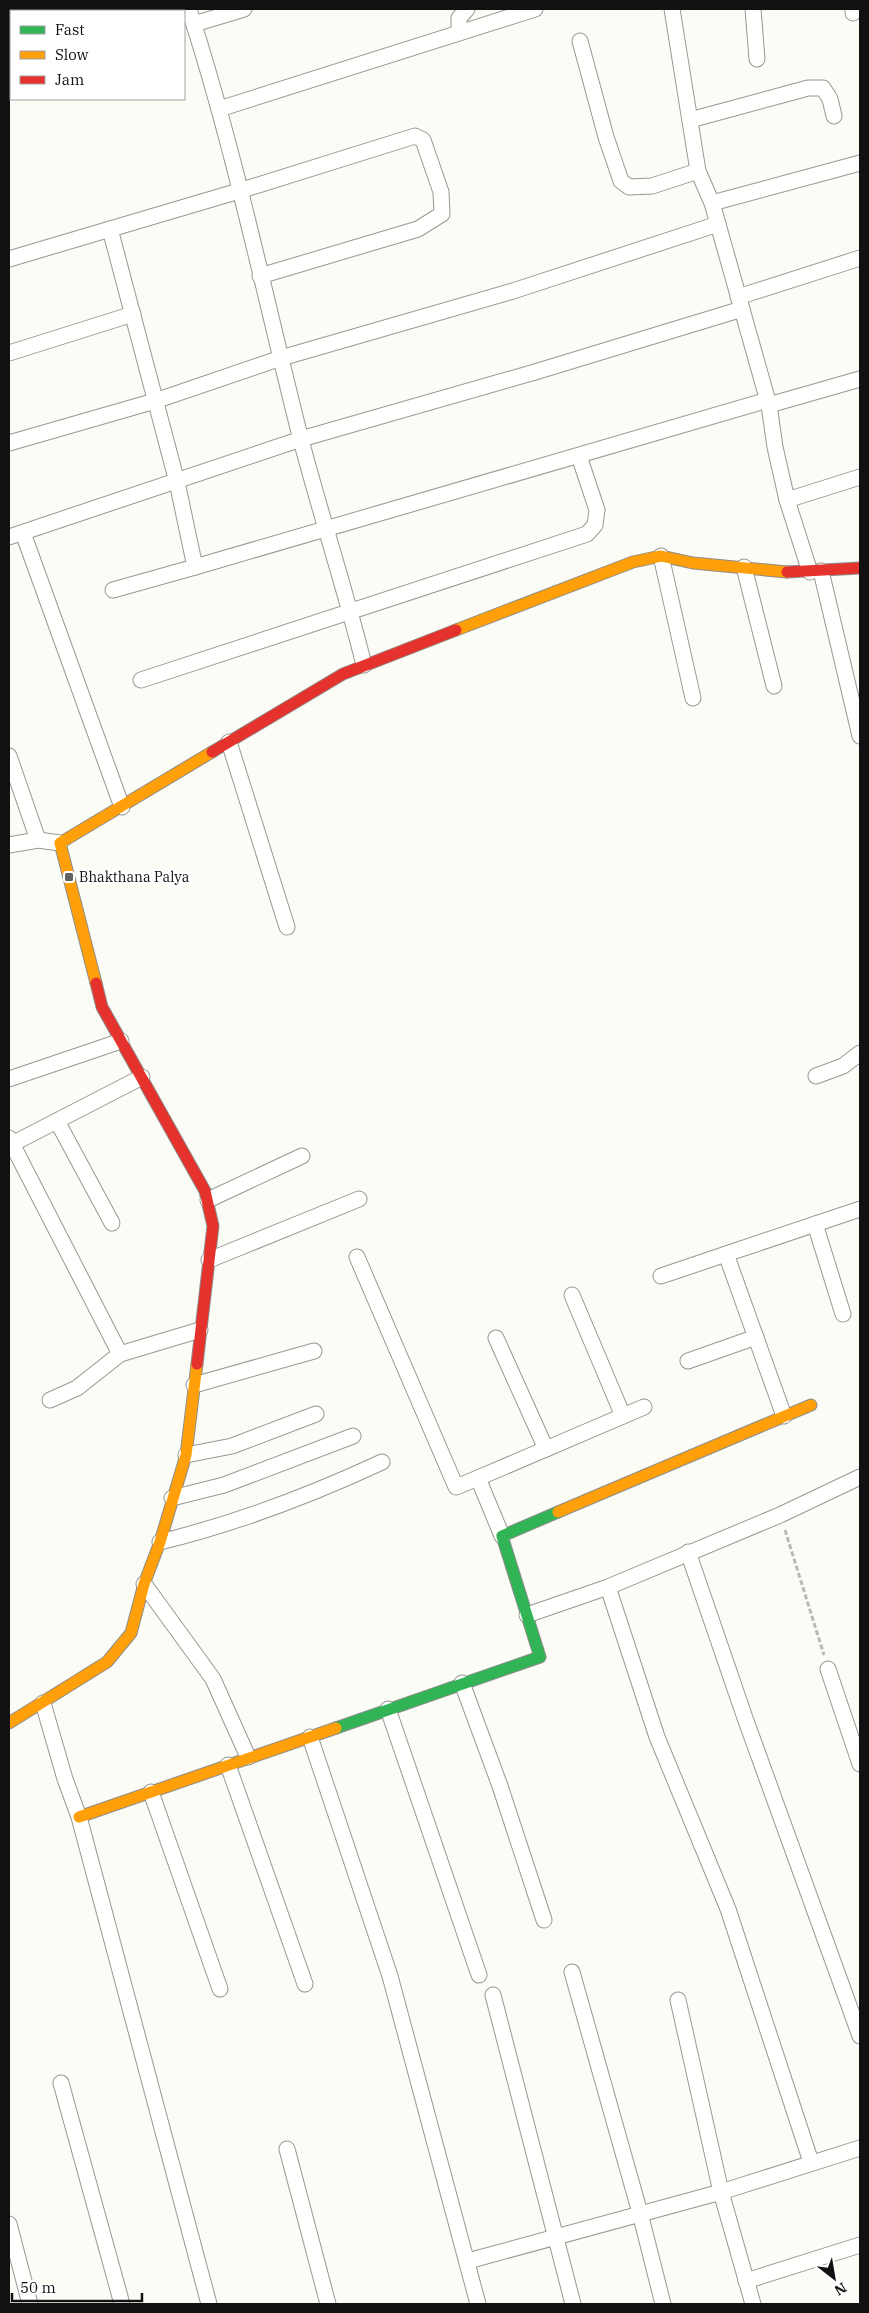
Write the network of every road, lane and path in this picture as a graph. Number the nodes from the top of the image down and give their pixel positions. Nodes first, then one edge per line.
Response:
1 (189, 9) edge
2 (244, 9) edge
3 (467, 9) edge
4 (535, 9) edge
5 (672, 9) edge
6 (753, 9) edge
7 (194, 24) junction
8 (459, 33) junction
9 (580, 41) dead end
10 (757, 59) dead end
11 (219, 109) junction
12 (834, 116) dead end
13 (690, 120) junction
14 (860, 163) edge
15 (698, 171) junction
16 (239, 191) junction
17 (712, 203) junction
18 (718, 224) junction
19 (110, 229) junction
20 (860, 258) edge
21 (9, 259) edge
22 (260, 276) junction
23 (740, 303) junction
24 (133, 314) junction
25 (9, 353) edge
26 (281, 358) junction
27 (860, 379) edge
28 (155, 400) junction
29 (769, 403) junction
30 (301, 439) junction
31 (9, 443) edge
32 (579, 456) junction
33 (860, 477) edge
34 (177, 482) junction
35 (787, 500) junction
36 (328, 530) junction
37 (16, 535) edge
38 (661, 556) junction
39 (195, 567) junction
40 (744, 568) junction
41 (860, 568) edge
42 (815, 572) junction
43 (113, 590) dead end
44 (351, 611) junction
45 (364, 665) junction
46 (141, 680) dead end
47 (774, 686) dead end
48 (693, 698) dead end
49 (860, 736) edge
50 (229, 742) junction
51 (9, 756) edge
52 (122, 807) junction
53 (38, 840) junction
54 (60, 843) junction
55 (9, 845) edge
56 (287, 927) dead end
57 (121, 1041) junction
58 (860, 1053) edge
59 (816, 1076) dead end
60 (142, 1077) junction
61 (9, 1079) edge
62 (57, 1121) junction
63 (10, 1141) edge
64 (302, 1156) dead end
65 (359, 1199) dead end
66 (208, 1200) junction
67 (860, 1209) edge
68 (112, 1223) dead end
69 (815, 1224) junction
70 (726, 1254) junction
71 (357, 1257) dead end
72 (209, 1260) junction
73 (662, 1276) dead end
74 (572, 1295) dead end
75 (843, 1314) dead end
76 (200, 1330) junction
77 (756, 1337) junction
78 (496, 1338) dead end
79 (314, 1351) dead end
80 (120, 1354) junction
81 (688, 1361) dead end
82 (194, 1385) junction
83 (50, 1400) dead end
84 (811, 1405) dead end
85 (644, 1407) dead end
86 (316, 1414) dead end
87 (623, 1416) junction
88 (784, 1416) junction
89 (353, 1436) dead end
90 (546, 1449) junction
91 (186, 1455) junction
92 (382, 1462) dead end
93 (478, 1478) junction
94 (859, 1481) edge
95 (172, 1498) junction
96 (780, 1515) junction
97 (502, 1536) junction
98 (160, 1542) junction
99 (688, 1552) junction
100 (144, 1584) junction
101 (608, 1587) junction
102 (526, 1615) junction
103 (828, 1669) joint
104 (462, 1683) junction
105 (43, 1702) junction
106 (388, 1709) junction
107 (9, 1723) edge
108 (310, 1736) junction
109 (248, 1757) junction
110 (860, 1764) edge
111 (228, 1765) junction
112 (151, 1792) junction
113 (79, 1817) junction
114 (544, 1920) dead end
115 (572, 1972) dead end
116 (479, 1975) dead end
117 (305, 1984) dead end
118 (220, 1989) dead end
119 (492, 1995) dead end
120 (678, 2000) dead end
121 (860, 2036) edge
122 (61, 2083) dead end
123 (860, 2148) edge
124 (287, 2149) dead end
125 (811, 2162) junction
126 (721, 2192) junction
127 (640, 2213) junction
128 (9, 2224) edge
129 (556, 2236) junction
130 (860, 2245) edge
131 (468, 2262) junction
132 (746, 2281) junction
133 (30, 2304) edge
134 (122, 2304) edge
135 (208, 2304) edge
136 (328, 2304) edge
137 (478, 2304) edge
138 (573, 2304) edge
139 (663, 2304) edge
140 (753, 2304) edge

1 - 7 street
2 - 7 street
3 - 8 street
4 - 8 street
5 - 13 street
6 - 10 street
7 - 11 street
8 - 11 street
9 - 15 street
11 - 16 street
12 - 13 street
13 - 15 street
14 - 17 street
15 - 17 street
16 - 19 street
16 - 22 street
16 - 22 street
17 - 18 street
18 - 23 street
18 - 26 street
19 - 21 street
19 - 24 street
20 - 23 street
22 - 26 street
23 - 29 street
23 - 30 street
24 - 25 street
24 - 28 street
26 - 28 street
26 - 30 street
27 - 29 street
28 - 31 street
28 - 34 street
29 - 32 street
29 - 35 street
30 - 34 street
30 - 36 street
32 - 36 street
32 - 44 street
33 - 35 street
34 - 37 street
34 - 39 street
35 - 42 street
36 - 39 street
36 - 44 street
37 - 52 street
38 - 40 street
38 - 45 street
38 - 48 street
39 - 43 street
40 - 42 street
40 - 47 street
41 - 42 street
42 - 49 street
44 - 45 street
44 - 46 street
45 - 50 street
50 - 52 street
50 - 56 street
51 - 53 street
52 - 54 street
53 - 54 street
53 - 55 street
54 - 57 street
57 - 60 street
57 - 61 street
58 - 59 street
60 - 62 street
60 - 66 street
62 - 63 street
62 - 68 street
63 - 80 street
64 - 66 street
65 - 72 street
66 - 72 street
67 - 69 street
69 - 70 street
69 - 75 street
70 - 73 street
70 - 77 street
71 - 93 street
72 - 76 street
74 - 87 street
76 - 80 street
76 - 82 street
77 - 81 street
77 - 88 street
78 - 90 street
79 - 82 street
80 - 83 street
82 - 91 street
84 - 88 street
85 - 87 street
86 - 91 street
87 - 90 street
88 - 97 street
89 - 95 street
90 - 93 street
91 - 95 street
92 - 98 street
93 - 97 street
94 - 96 street
95 - 98 street
96 - 99 street
96 - 103 path
97 - 102 street
98 - 100 street
99 - 101 street
99 - 121 street
100 - 105 street
100 - 109 street
101 - 102 street
101 - 125 street
102 - 104 street
103 - 110 street
104 - 106 street
104 - 114 street
105 - 107 street
105 - 113 street
106 - 108 street
106 - 116 street
108 - 109 street
108 - 131 street
109 - 111 street
111 - 112 street
111 - 117 street
112 - 113 street
112 - 118 street
113 - 135 street
115 - 127 street
119 - 129 street
120 - 126 street
122 - 134 street
123 - 125 street
124 - 136 street
125 - 126 street
126 - 127 street
126 - 132 street
127 - 129 street
127 - 139 street
128 - 133 street
129 - 131 street
129 - 138 street
130 - 132 street
131 - 137 street
132 - 140 street

